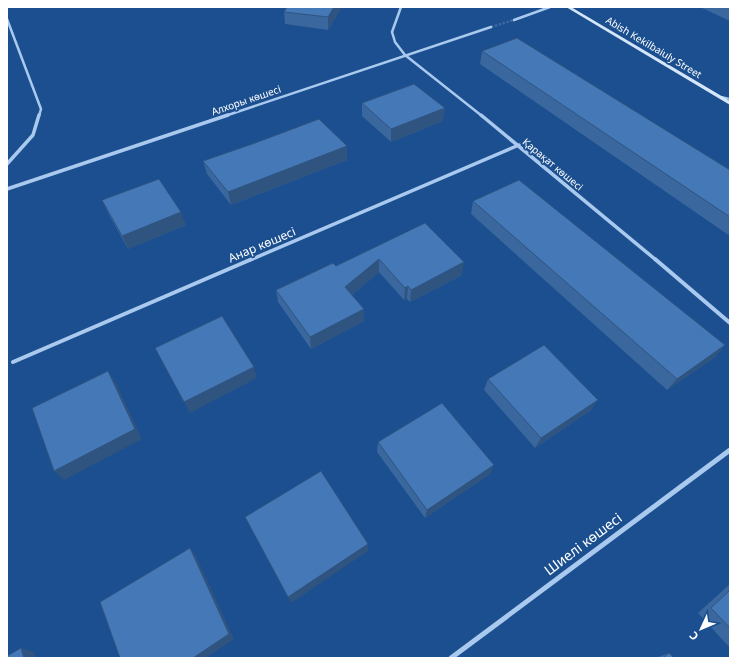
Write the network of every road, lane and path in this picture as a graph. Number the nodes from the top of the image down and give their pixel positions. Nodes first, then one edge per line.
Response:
1 (402, 7) edge
2 (550, 7) edge
3 (568, 7) edge
4 (7, 19) edge
5 (514, 20) tunnel mouth
6 (491, 27) tunnel mouth
7 (405, 54) junction
8 (719, 96) junction
9 (730, 100) edge
10 (730, 103) edge
11 (519, 145) junction
12 (7, 164) edge
13 (7, 190) edge
14 (730, 323) edge
15 (13, 362) dead end
16 (730, 450) edge
17 (451, 658) edge

1 - 7 street, Қарақат көшесі
2 - 5 street
3 - 8 street, Abish Kekilbaiuly Street
4 - 12 street
6 - 7 street, Алхоры көшесі
7 - 11 street, Қарақат көшесі
7 - 13 street, Алхоры көшесі
8 - 9 lane
8 - 10 street, Abish Kekilbaiuly Street
11 - 14 street, Қарақат көшесі
11 - 15 street, Анар көшесі
16 - 17 street, Шиелі көшесі

